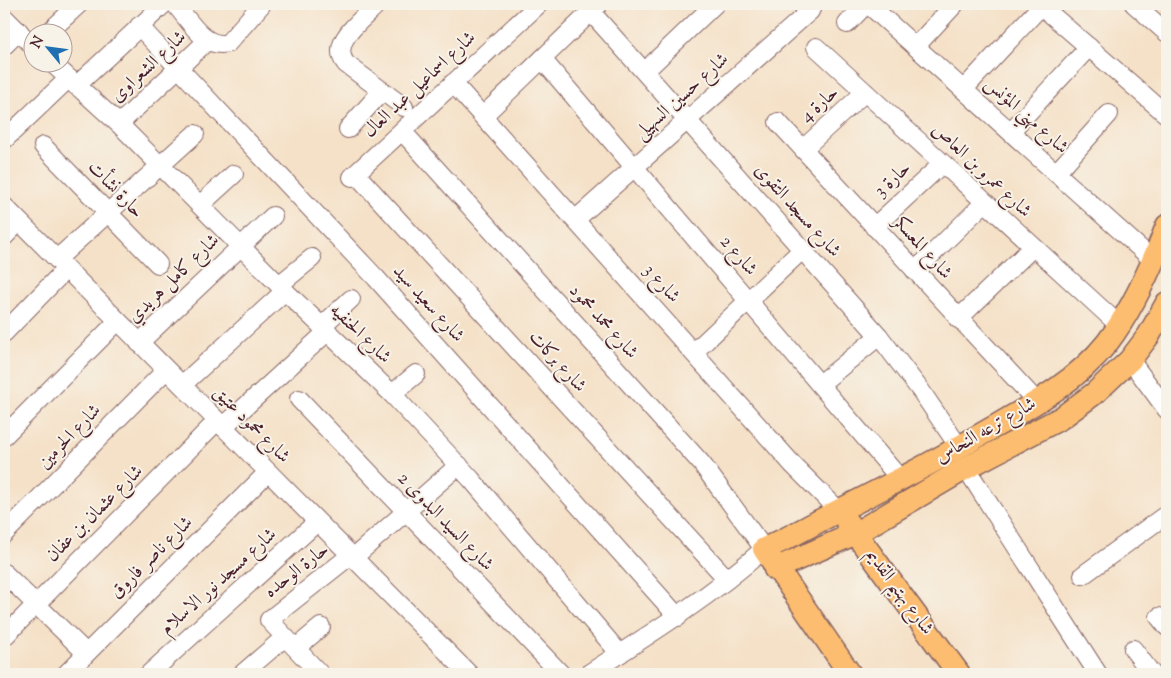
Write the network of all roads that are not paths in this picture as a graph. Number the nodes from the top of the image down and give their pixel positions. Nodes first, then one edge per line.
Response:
1 (79, 4) edge
2 (164, 4) edge
3 (175, 4) edge
4 (262, 4) edge
5 (377, 4) edge
6 (538, 4) edge
7 (715, 4) edge
8 (813, 4) edge
9 (867, 4) edge
10 (955, 4) edge
11 (1134, 4) edge
12 (1040, 5) edge
13 (595, 8) edge
14 (4, 17) edge
15 (60, 22) edge
16 (847, 24) dead end
17 (139, 26) junction
18 (18, 31) junction
19 (1167, 33) edge
20 (22, 35) edge
21 (207, 41) junction
22 (4, 46) edge
23 (916, 46) junction
24 (816, 47) dead end
25 (1089, 47) junction
26 (542, 59) junction
27 (178, 67) junction
28 (645, 71) junction
29 (62, 72) edge
30 (72, 82) junction
31 (453, 83) junction
32 (964, 89) junction
33 (382, 91) junction
34 (865, 92) junction
35 (404, 107) dead end
36 (1109, 114) dead end
37 (1167, 115) edge
38 (483, 116) junction
39 (688, 120) junction
40 (778, 122) dead end
41 (119, 124) junction
42 (348, 129) dead end
43 (402, 131) junction
44 (1011, 131) junction
45 (195, 134) dead end
46 (4, 140) edge
47 (43, 146) dead end
48 (803, 149) junction
49 (160, 164) junction
50 (942, 164) junction
51 (635, 167) junction
52 (1056, 173) junction
53 (234, 174) dead end
54 (354, 175) joint
55 (984, 203) junction
56 (4, 206) edge
57 (200, 206) junction
58 (108, 213) junction
59 (273, 216) dead end
60 (575, 220) junction
61 (19, 222) junction
62 (1167, 226) edge
63 (874, 227) junction
64 (4, 237) edge
65 (239, 246) junction
66 (1033, 247) junction
67 (803, 249) junction
68 (312, 258) dead end
69 (1154, 261) junction
70 (62, 264) junction
71 (158, 264) dead end
72 (914, 271) junction
73 (1141, 285) junction
74 (282, 288) junction
75 (351, 299) dead end
76 (748, 300) junction
77 (1166, 309) edge
78 (958, 319) junction
79 (118, 321) junction
80 (1119, 325) junction
81 (325, 329) junction
82 (4, 332) edge
83 (879, 336) junction
84 (140, 343) junction
85 (694, 352) junction
86 (1130, 360) junction
87 (166, 370) junction
88 (416, 374) dead end
89 (820, 384) junction
90 (182, 385) junction
91 (392, 394) junction
92 (299, 399) dead end
93 (1037, 402) junction
94 (1167, 410) edge
95 (220, 424) junction
96 (4, 436) edge
97 (963, 458) junction
98 (459, 465) junction
99 (268, 472) junction
100 (901, 480) junction
101 (839, 511) junction
102 (406, 512) junction
103 (1167, 514) edge
104 (317, 522) junction
105 (856, 533) junction
106 (4, 534) edge
107 (764, 549) junction
108 (352, 557) junction
109 (775, 568) junction
110 (4, 573) edge
111 (734, 574) junction
112 (1083, 574) dead end
113 (36, 604) junction
114 (678, 617) junction
115 (320, 627) dead end
116 (4, 637) edge
117 (290, 642) junction
118 (1134, 649) dead end
119 (86, 653) junction
120 (620, 654) junction
121 (66, 674) edge
122 (149, 674) edge
123 (242, 674) edge
124 (320, 674) edge
125 (467, 674) edge
126 (561, 674) edge
127 (588, 674) edge
128 (850, 674) edge
129 (959, 674) edge
130 (1098, 674) edge
131 (1152, 674) edge

1 - 15 street
2 - 17 street
3 - 21 street
4 - 21 street
5 - 33 street
6 - 31 street, شارع اسماعيل عبد العال
7 - 28 street
8 - 39 street, شارع حسين السهيلى
9 - 16 street
9 - 23 street, شارع مهني المؤنس
10 - 23 street
11 - 19 street
12 - 25 street
12 - 32 street
13 - 26 street
13 - 28 street, شارع مسجد التقوى
14 - 18 street
17 - 27 street, شارع سعيد سيد
17 - 30 street
18 - 20 street
18 - 22 street
21 - 27 street, شارع الشعراوى
23 - 32 street, شارع مهني المؤنس
24 - 34 street, شارع عمرو بن العاص
25 - 37 street
25 - 44 street
26 - 38 street
26 - 51 street, شارع 2
27 - 41 street, شارع الشعراوى
27 - 114 street, شارع سعيد سيد
28 - 39 street, شارع مسجد التقوى
29 - 30 street, شارع الحنفيه
30 - 41 street, شارع الحنفيه
30 - 46 street
31 - 38 street, شارع 3
31 - 43 street, شارع اسماعيل عبد العال
32 - 44 street, شارع مهني المؤنس
33 - 35 street
33 - 42 street
34 - 48 street, حارة 4
34 - 50 street, شارع عمرو بن العاص
36 - 52 street
38 - 60 street, شارع 3
39 - 51 street, شارع حسين السهيلى
39 - 67 street, شارع مسجد التقوى
40 - 48 street, شارع المعسكر
41 - 49 street, شارع الحنفيه
43 - 54 street, شارع اسماعيل عبد العال
43 - 107 street, شارع محمد محمود
44 - 52 street, شارع مهني المؤنس
45 - 49 street
47 - 58 street, حارة نشأت
48 - 63 street, شارع المعسكر
49 - 57 street, شارع الحنفيه
49 - 58 street
50 - 55 street, شارع عمرو بن العاص
50 - 63 street, حارة 3
51 - 60 street, شارع حسين السهيلى
51 - 76 street, شارع 2
52 - 69 street, شارع مهني المؤنس
53 - 57 street
54 - 111 street, شارع بركات
55 - 66 street, شارع عمرو بن العاص
55 - 72 street
56 - 61 street, شارع محمود عتيق
57 - 65 street, شارع الحنفيه
58 - 70 street
58 - 71 street, حارة نشأت
59 - 65 street, شارع كامل هريدي
60 - 85 street, شارع 3
61 - 64 street
61 - 70 street, شارع محمود عتيق
62 - 69 main road, شارع ترعه النحاس
63 - 72 street, شارع المعسكر
65 - 74 street, شارع الحنفيه
65 - 84 street, شارع كامل هريدي
66 - 78 street
66 - 80 street, شارع عمرو بن العاص
67 - 76 street
67 - 83 street, شارع مسجد التقوى
68 - 74 street
69 - 73 main road, شارع ترعه النحاس
70 - 79 street, شارع محمود عتيق
70 - 82 street
72 - 78 street, شارع المعسكر
73 - 77 main road
73 - 80 main road, شارع ترعه النحاس
74 - 81 street, شارع الحنفيه
74 - 90 street
75 - 81 street, شارع عثمان بن عفان
76 - 85 street
76 - 89 street, شارع 2
77 - 86 main road, شارع ترعه النحاس
78 - 93 street, شارع المعسكر
79 - 84 street, شارع محمود عتيق
79 - 96 street
80 - 93 main road, شارع ترعه النحاس
81 - 91 street, شارع الحنفيه
81 - 95 street, شارع عثمان بن عفان
83 - 89 street
83 - 97 street, شارع مسجد التقوى
84 - 87 street, شارع محمود عتيق
85 - 101 street, شارع 3
86 - 94 street
86 - 97 main road, شارع ترعه النحاس
87 - 90 street, شارع محمود عتيق
87 - 106 street, شارع الحرمين
88 - 91 street
89 - 100 street, شارع 2
90 - 95 street, شارع محمود عتيق
91 - 98 street, شارع الحنفيه
92 - 102 street, شارع السيد البدوى 2
93 - 97 main road, شارع ترعه النحاس
95 - 99 street, شارع محمود عتيق
95 - 113 street, شارع عثمان بن عفان
97 - 100 main road, شارع ترعه النحاس
97 - 105 main road, شارع ترعه النحاس
97 - 130 street, شارع مسجد التقوى
98 - 102 street, حارة الوحده
98 - 120 street, شارع الحنفيه
99 - 104 street, شارع محمود عتيق
99 - 119 street, شارع ناصر فاروق
100 - 101 main road, شارع ترعه النحاس
101 - 105 main road, شارع بهتيم القديم
101 - 107 main road, شارع ترعه النحاس
102 - 108 street, حارة الوحده
102 - 126 street, شارع السيد البدوى 2
103 - 112 street
104 - 108 street, شارع محمود عتيق
104 - 122 street, شارع مسجد نور الاسلام
105 - 109 main road, شارع ترعه النحاس
105 - 129 main road, شارع بهتيم القديم
107 - 109 main road
107 - 111 street, شارع ترعه النحاس
108 - 117 street, حارة الوحده
108 - 125 street, شارع محمود عتيق
109 - 111 street, شارع ترعه النحاس
109 - 128 main road
110 - 113 street
111 - 114 street, شارع ترعه النحاس
113 - 116 street, شارع عثمان بن عفان
113 - 119 street
114 - 120 street, شارع ترعه النحاس
115 - 117 street
117 - 123 street
117 - 124 street
118 - 131 street
119 - 121 street, شارع ناصر فاروق
120 - 127 street, شارع ترعه النحاس

